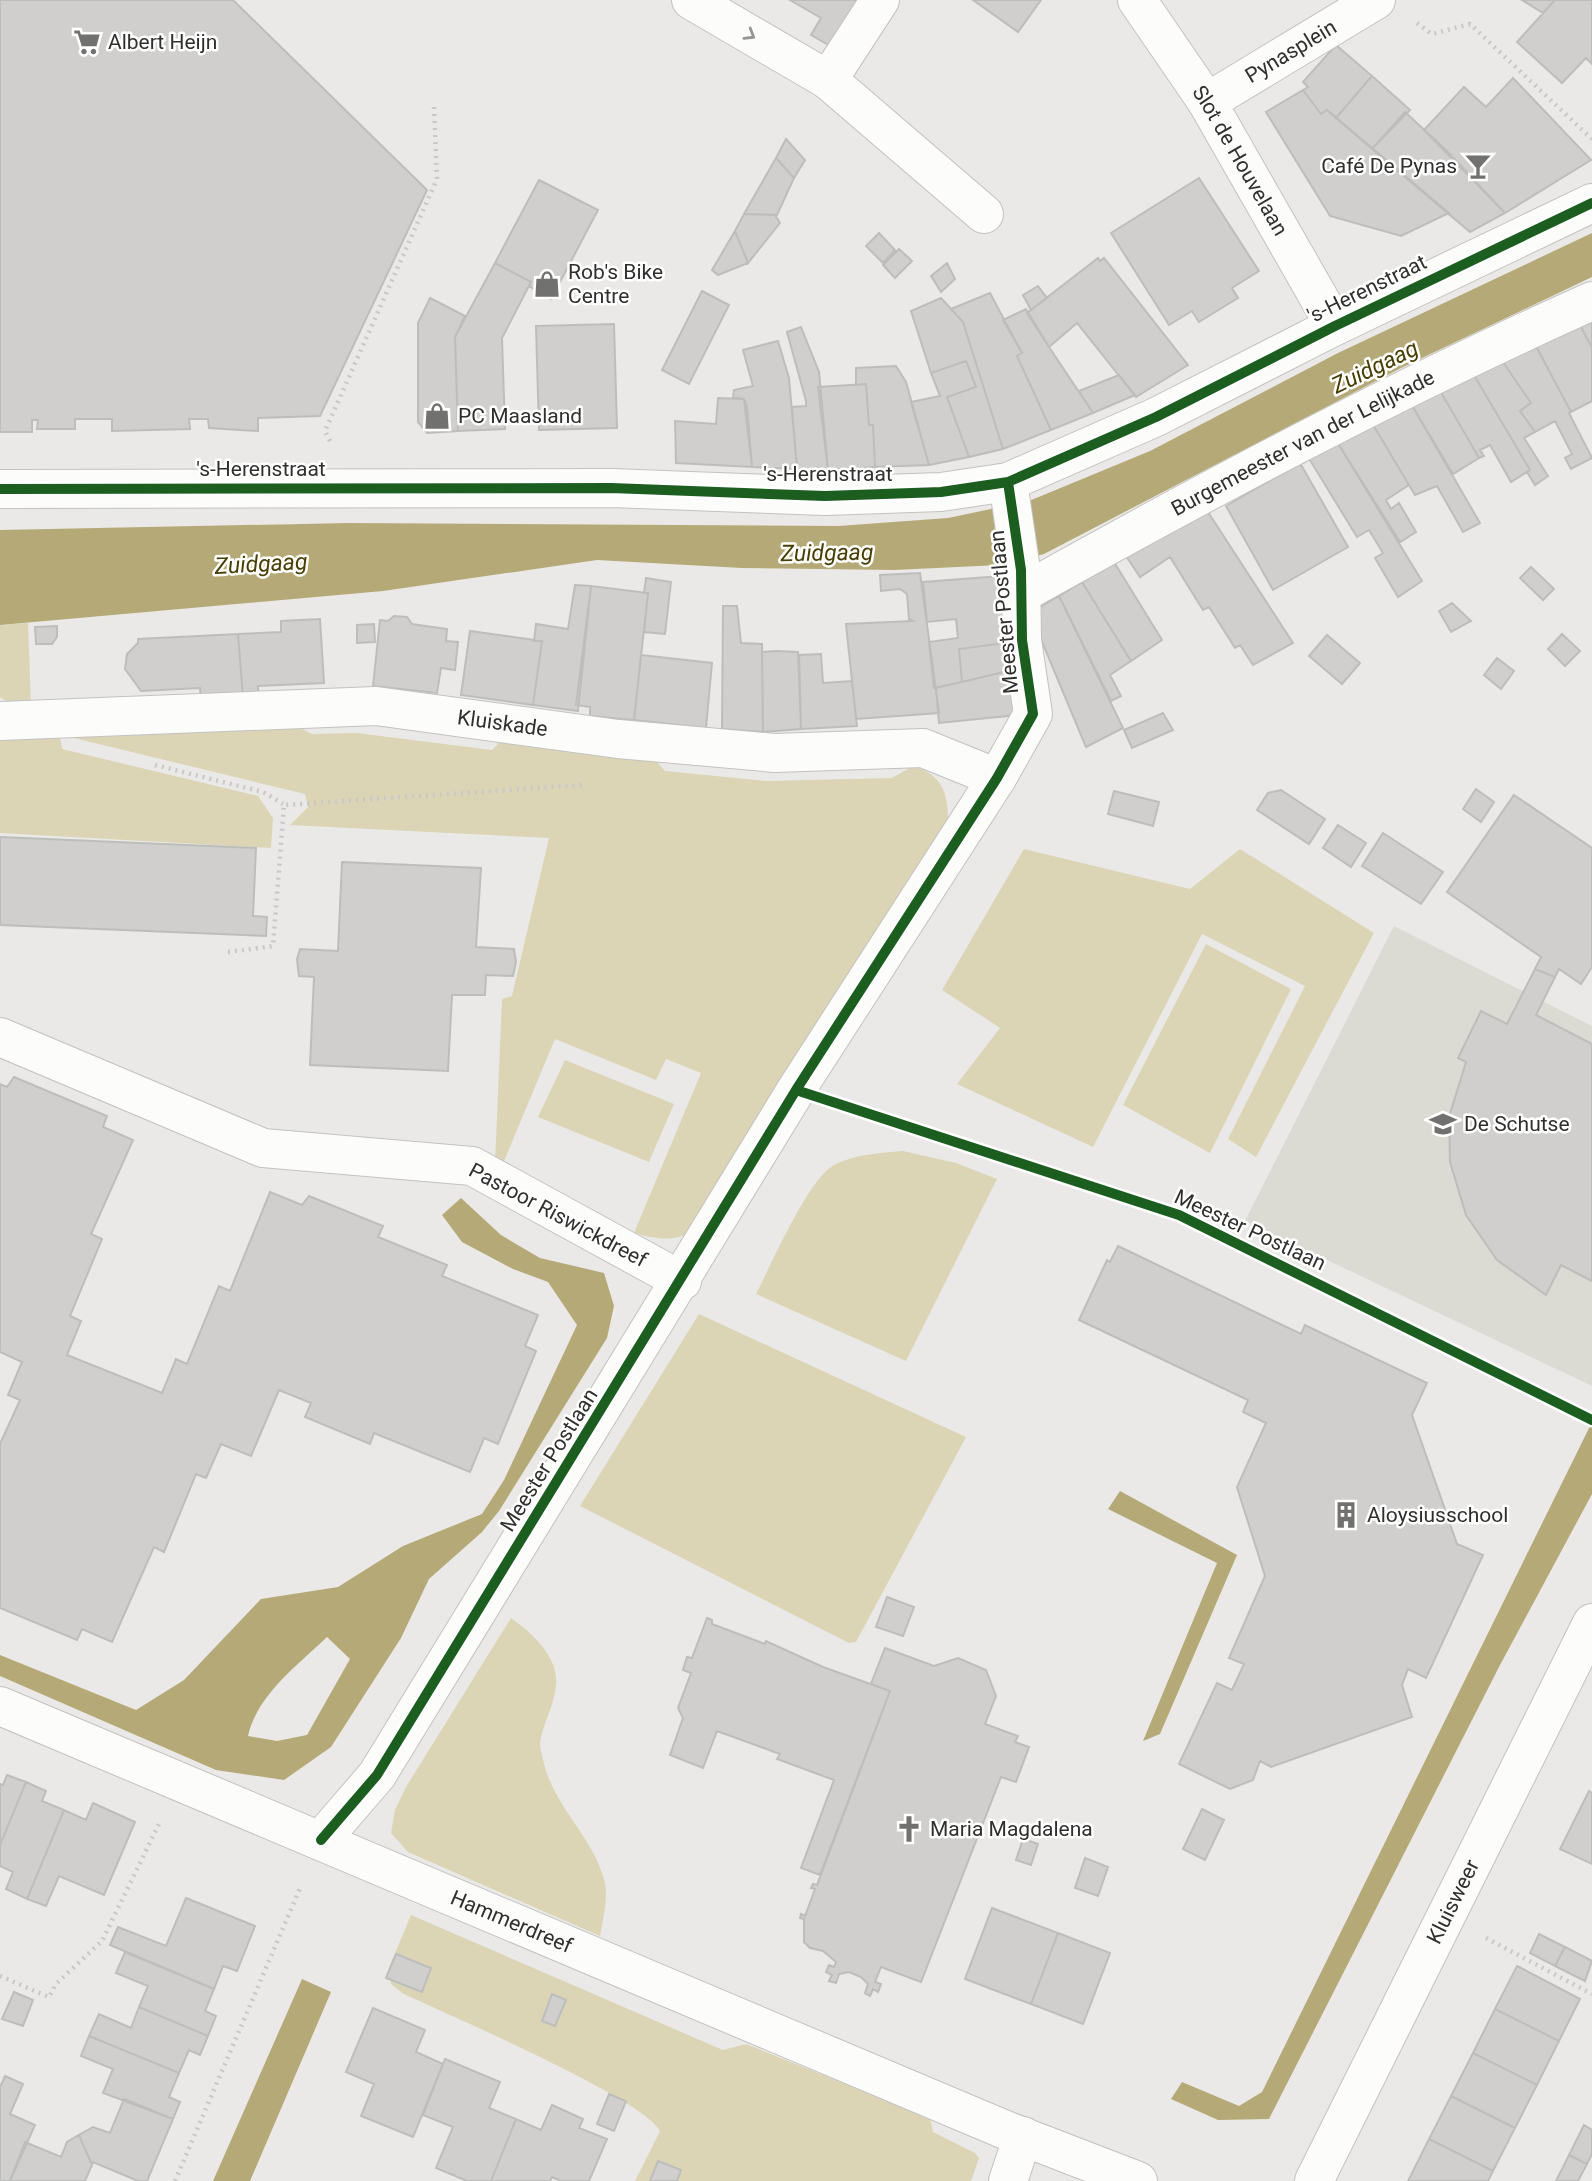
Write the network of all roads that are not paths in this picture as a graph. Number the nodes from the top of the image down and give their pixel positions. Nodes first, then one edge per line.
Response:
1 (691, 0) edge
2 (880, 0) edge
3 (1136, 0) edge
4 (1376, 0) edge
5 (828, 80) junction
6 (1207, 102) junction
7 (1592, 203) edge
8 (984, 214) dead end
9 (1592, 301) edge
10 (1335, 326) junction
11 (0, 489) edge
12 (1010, 491) junction
13 (1020, 582) junction
14 (0, 721) edge
15 (997, 778) junction
16 (0, 1037) edge
17 (682, 1281) junction
18 (1592, 1623) edge
19 (1579, 1684) edge
20 (0, 1706) edge
21 (320, 1840) junction
22 (1013, 2133) junction
23 (1008, 2181) edge
24 (1138, 2181) edge
25 (1314, 2181) edge

1 -> 5 street
2 - 5 street
3 - 6 street, Slot de Houvelaan
4 - 6 street, Pynasplein
5 - 8 street
6 - 10 street, Slot de Houvelaan
7 - 10 street, 's-Herenstraat
9 - 13 street, Burgemeester van der Lelijkade
10 - 12 street, 's-Herenstraat
11 - 12 street, 's-Herenstraat
12 - 13 street, Meester Postlaan
13 - 15 street, Meester Postlaan
14 - 15 street, Kluiskade
15 - 17 street, Meester Postlaan
16 - 17 street, Pastoor Riswickdreef
17 - 21 street, Meester Postlaan
18 - 19 street, Kluisweer
19 - 25 street, Kluisweer
20 - 21 street, Hammerdreef
21 - 22 street, Hammerdreef
22 - 23 street
22 - 24 street, Hammerdreef

